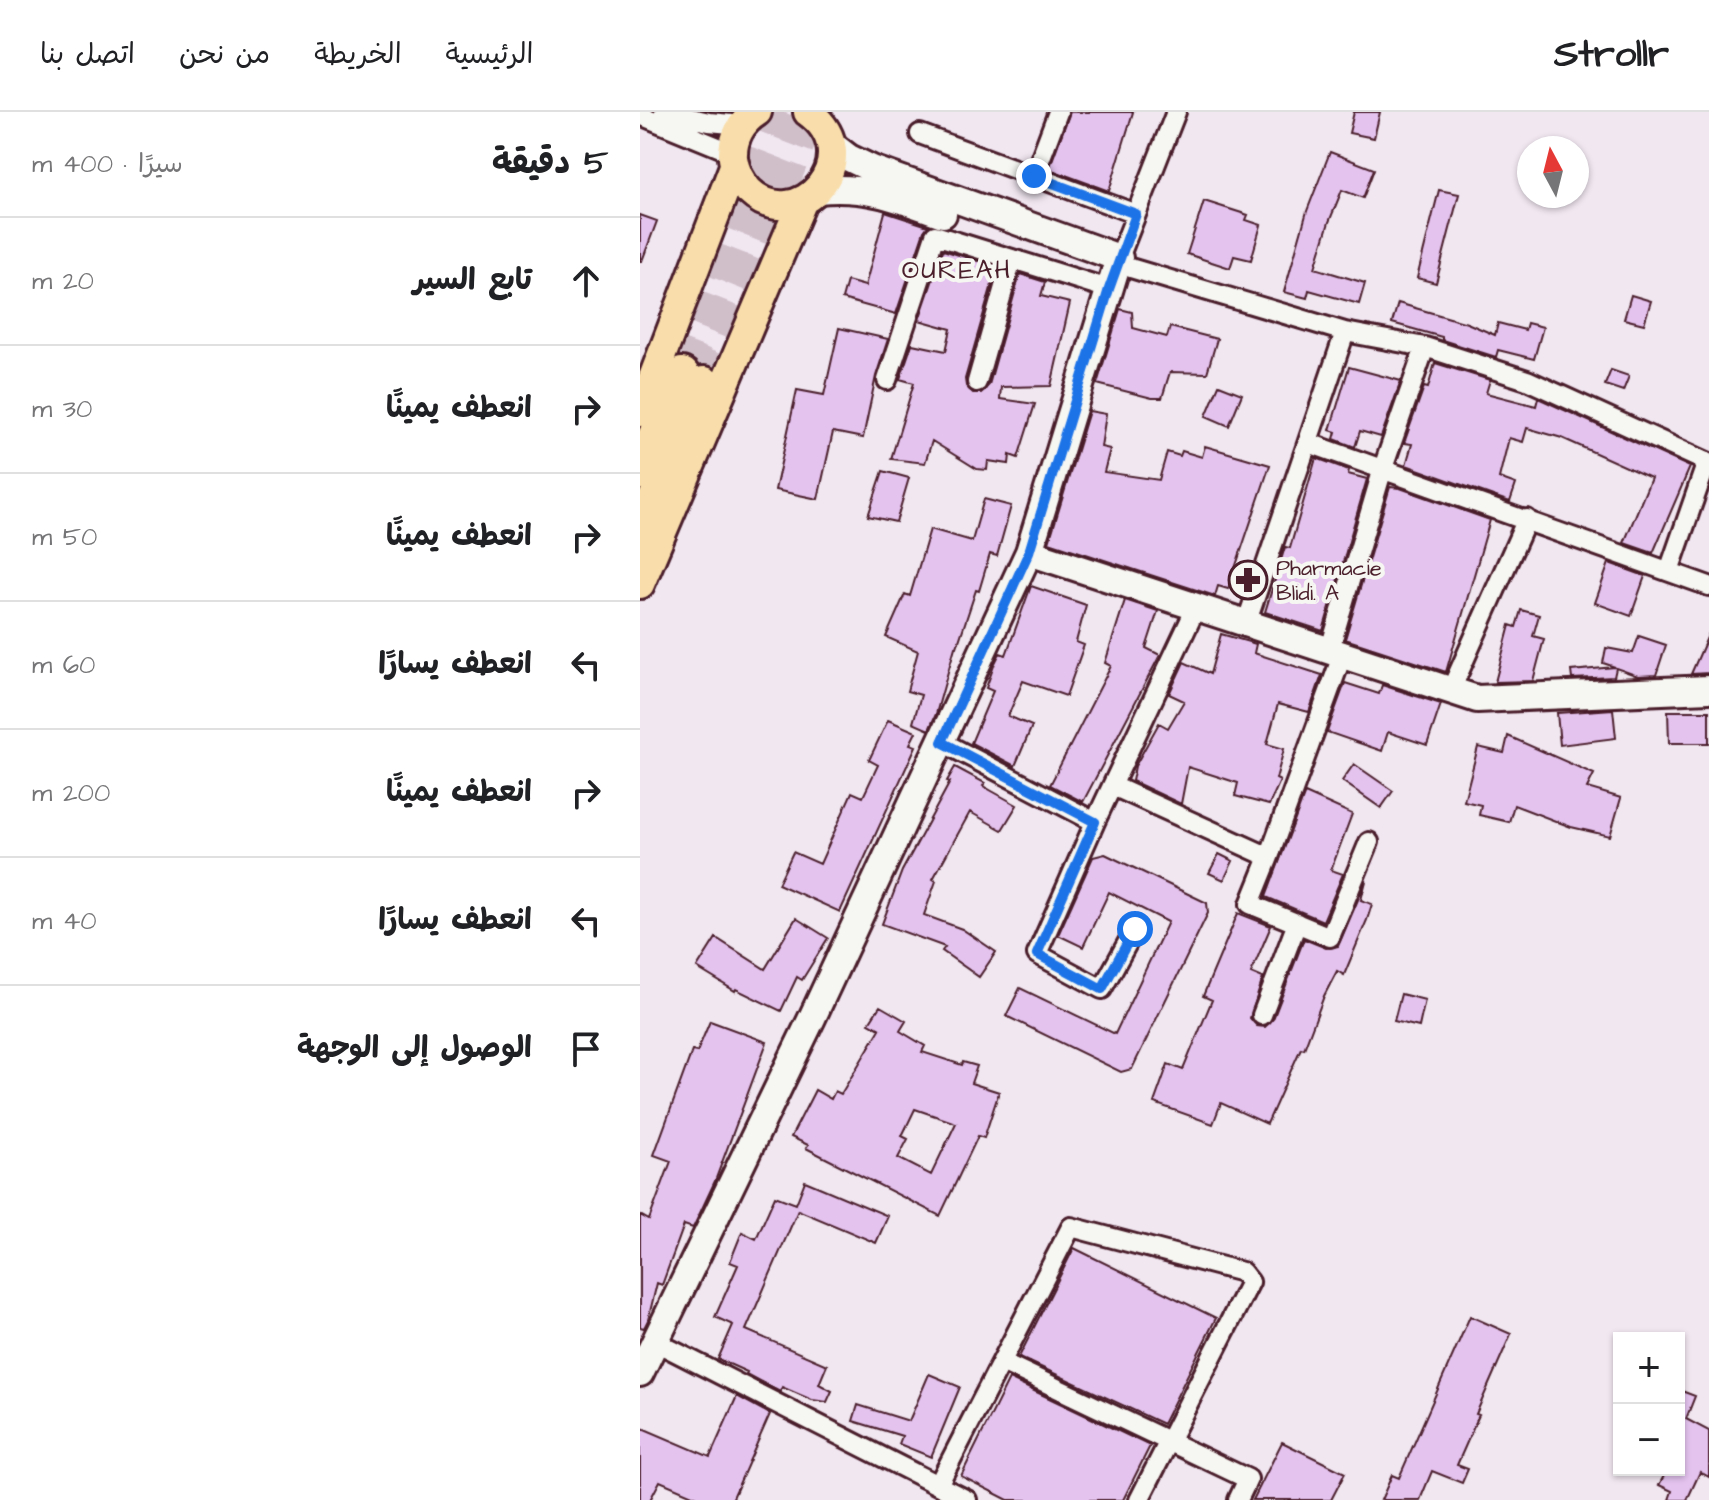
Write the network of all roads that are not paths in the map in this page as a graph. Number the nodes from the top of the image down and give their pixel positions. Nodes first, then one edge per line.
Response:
1 (664, 112) edge
2 (1058, 112) edge
3 (1176, 112) edge
4 (640, 115) edge
5 (750, 119) edge
6 (826, 125) edge
7 (920, 134) dead end
8 (734, 159) junction
9 (1034, 176) junction
10 (810, 195) junction
11 (1136, 214) junction
12 (1012, 259) junction
13 (1115, 271) junction
14 (1345, 332) junction
15 (1425, 347) junction
16 (887, 380) dead end
17 (977, 382) dead end
18 (640, 412) edge
19 (1309, 443) junction
20 (1708, 462) edge
21 (1383, 468) junction
22 (640, 472) edge
23 (1527, 519) junction
24 (640, 537) edge
25 (1029, 552) junction
26 (1669, 571) junction
27 (640, 584) edge
28 (1709, 586) edge
29 (1196, 608) junction
30 (1246, 624) junction
31 (1336, 654) junction
32 (1709, 689) edge
33 (1450, 692) junction
34 (942, 742) junction
35 (1113, 786) junction
36 (1095, 822) junction
37 (1369, 842) dead end
38 (1269, 857) junction
39 (1297, 923) junction
40 (1135, 929) dead end
41 (1262, 1015) dead end
42 (654, 1341) junction
43 (1002, 1362) junction
44 (640, 1373) edge
45 (1168, 1442) junction
46 (938, 1485) junction
47 (967, 1500) edge
48 (1139, 1500) edge
49 (1238, 1500) edge

1 - 5 street
2 - 9 street
3 - 11 street
4 - 8 street
5 - 8 main road
6 - 10 main road
6 - 13 main road
7 - 9 street
8 - 10 main road
8 - 18 main road
9 - 11 street
10 - 13 main road
10 - 27 main road
11 - 13 street
12 - 13 street
12 - 16 street
12 - 17 street
13 - 14 street
13 - 25 main road
14 - 15 street
14 - 19 street
15 - 20 street
15 - 21 street
19 - 21 street
19 - 30 street
20 - 26 street
21 - 23 street
21 - 31 street
22 - 24 highway
23 - 26 street
23 - 33 street
25 - 29 main road
25 - 34 main road
26 - 28 street
29 - 30 main road
29 - 35 street
30 - 31 main road
31 - 33 main road
31 - 38 street
32 - 33 main road
34 - 36 street
34 - 42 main road
35 - 36 street
35 - 38 street
36 - 40 street
37 - 39 street
38 - 39 street
39 - 41 street
42 - 44 main road
42 - 46 street
43 - 45 street
43 - 45 street
43 - 46 street
45 - 48 street
45 - 49 street
46 - 47 street

